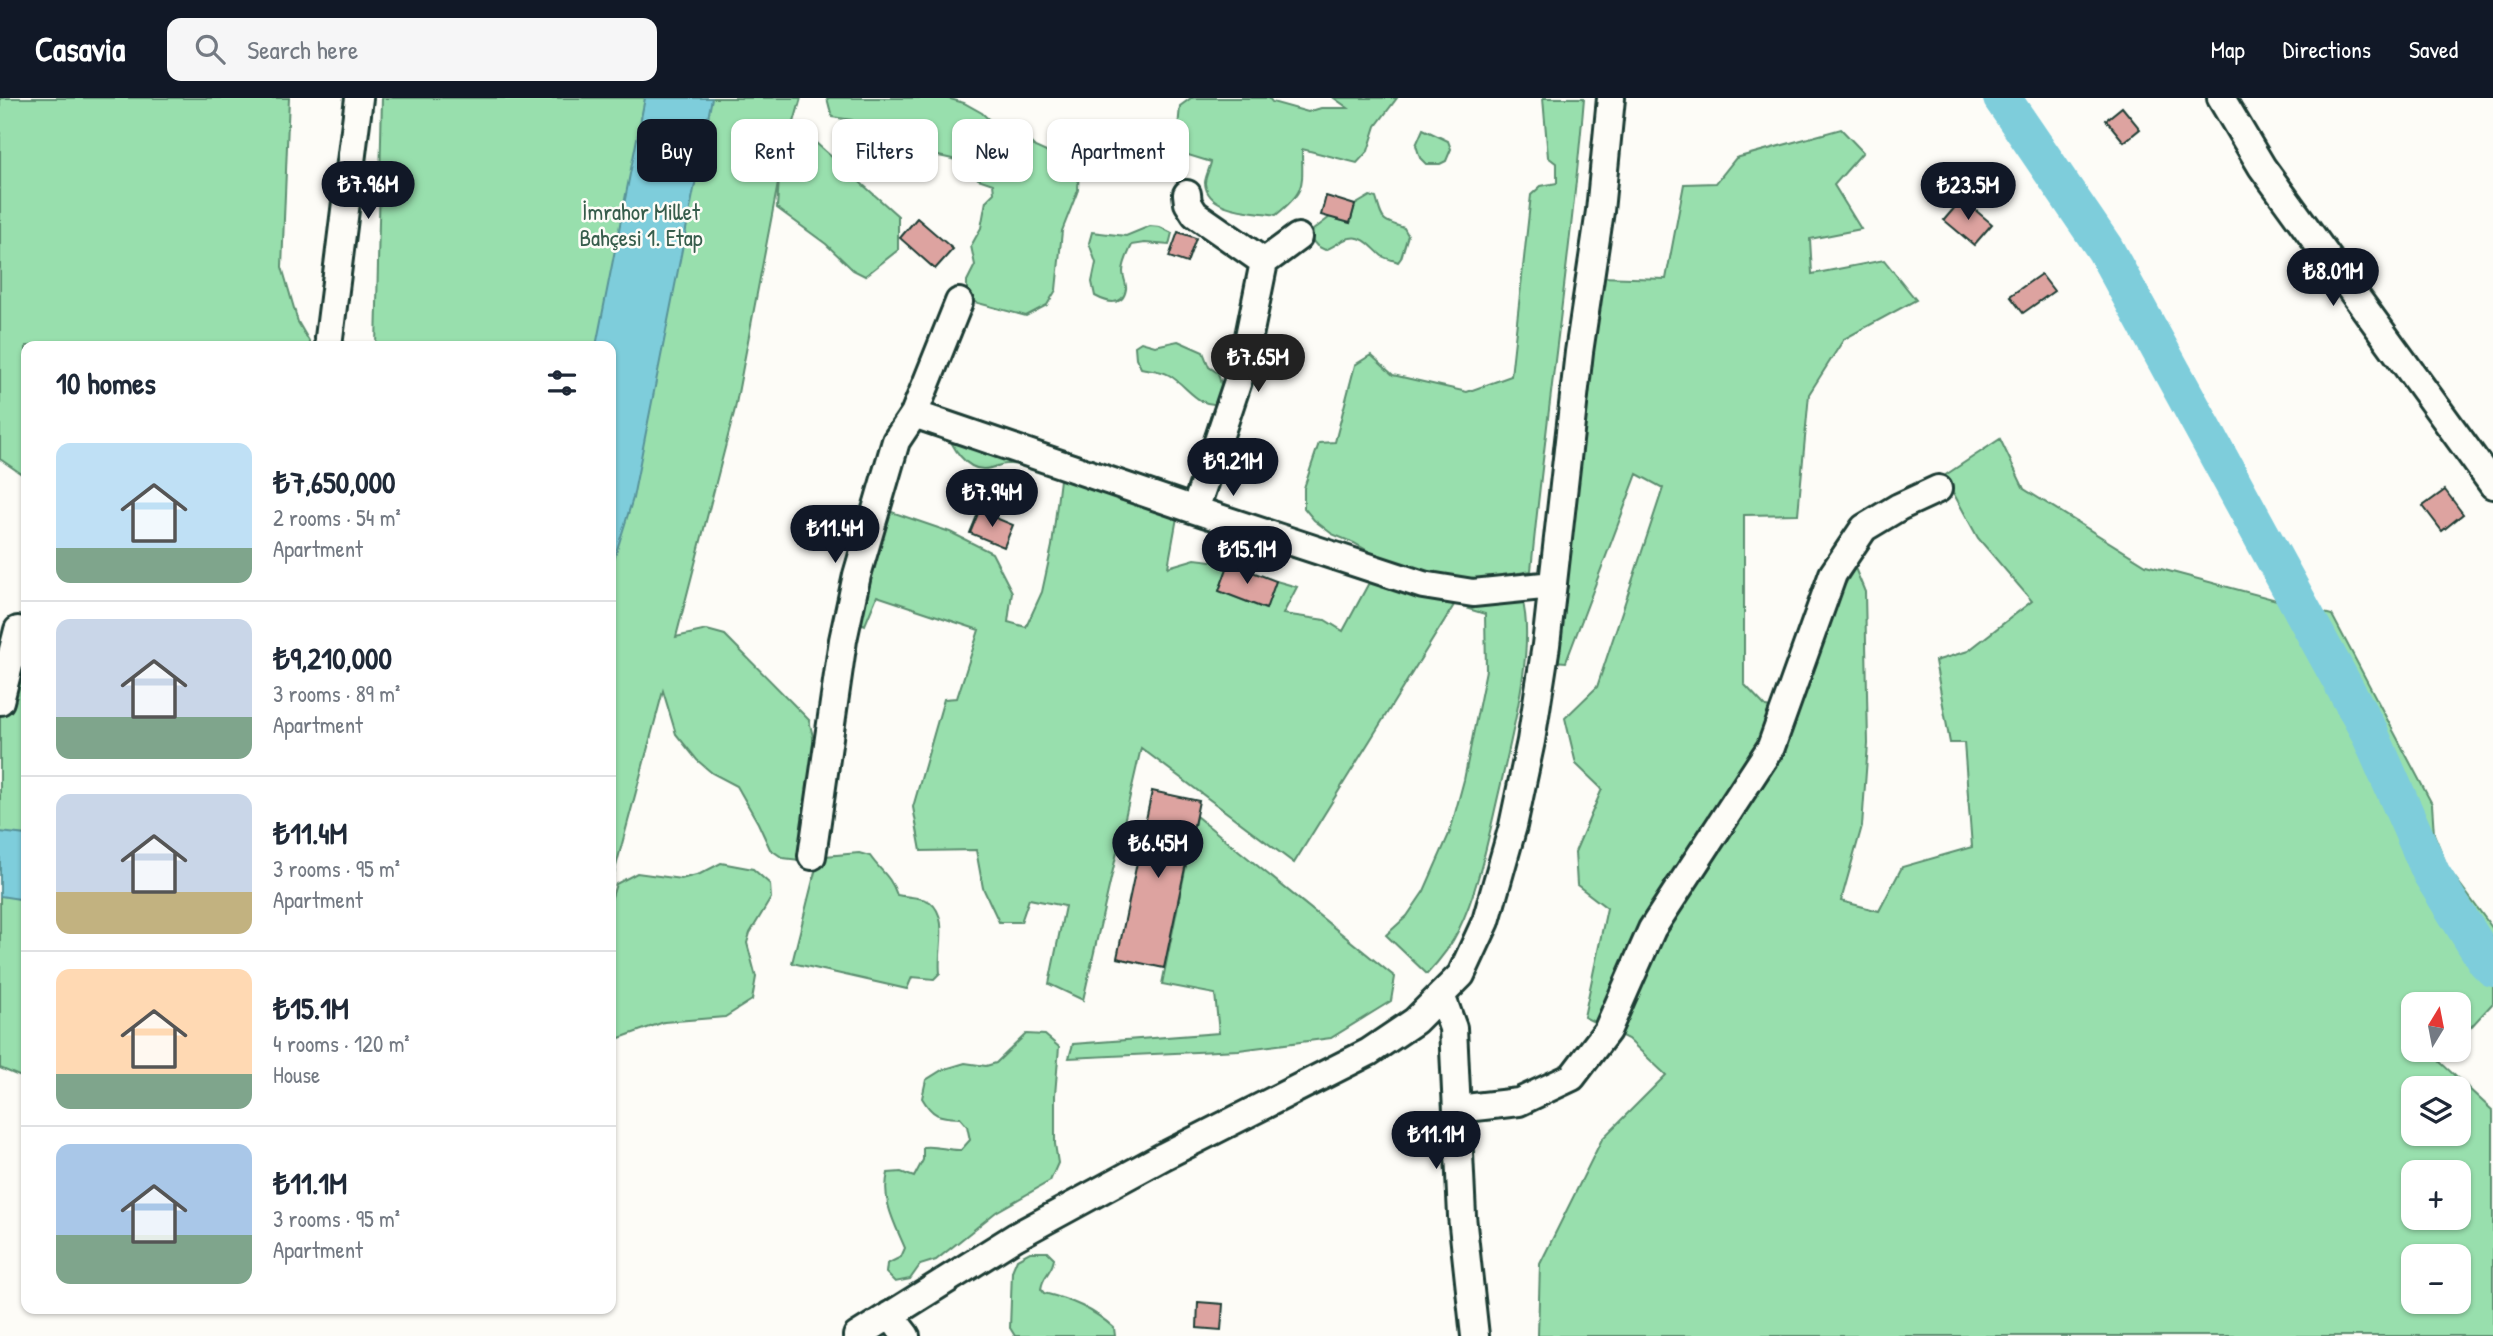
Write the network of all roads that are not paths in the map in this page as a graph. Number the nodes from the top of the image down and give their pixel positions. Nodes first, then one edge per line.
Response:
1 (359, 98) edge
2 (1611, 98) edge
3 (2221, 98) edge
4 (1187, 194) dead end
5 (1298, 237) dead end
6 (1264, 262) junction
7 (959, 302) dead end
8 (330, 338) dead end
9 (914, 414) junction
10 (2493, 485) edge
11 (1938, 489) dead end
12 (1195, 510) junction
13 (1553, 585) junction
14 (15, 629) edge
15 (0, 701) edge
16 (812, 856) dead end
17 (1441, 995) junction
18 (1457, 1109) junction
19 (898, 1326) edge
20 (857, 1336) edge
21 (1475, 1336) edge

1 - 8 street
2 - 13 street
3 - 10 street
4 - 6 street
5 - 6 street
6 - 12 street
7 - 9 street
9 - 12 street
9 - 16 street
11 - 18 street
12 - 13 street
13 - 17 street
14 - 15 street
17 - 18 street
17 - 19 street
18 - 21 street
19 - 20 street

